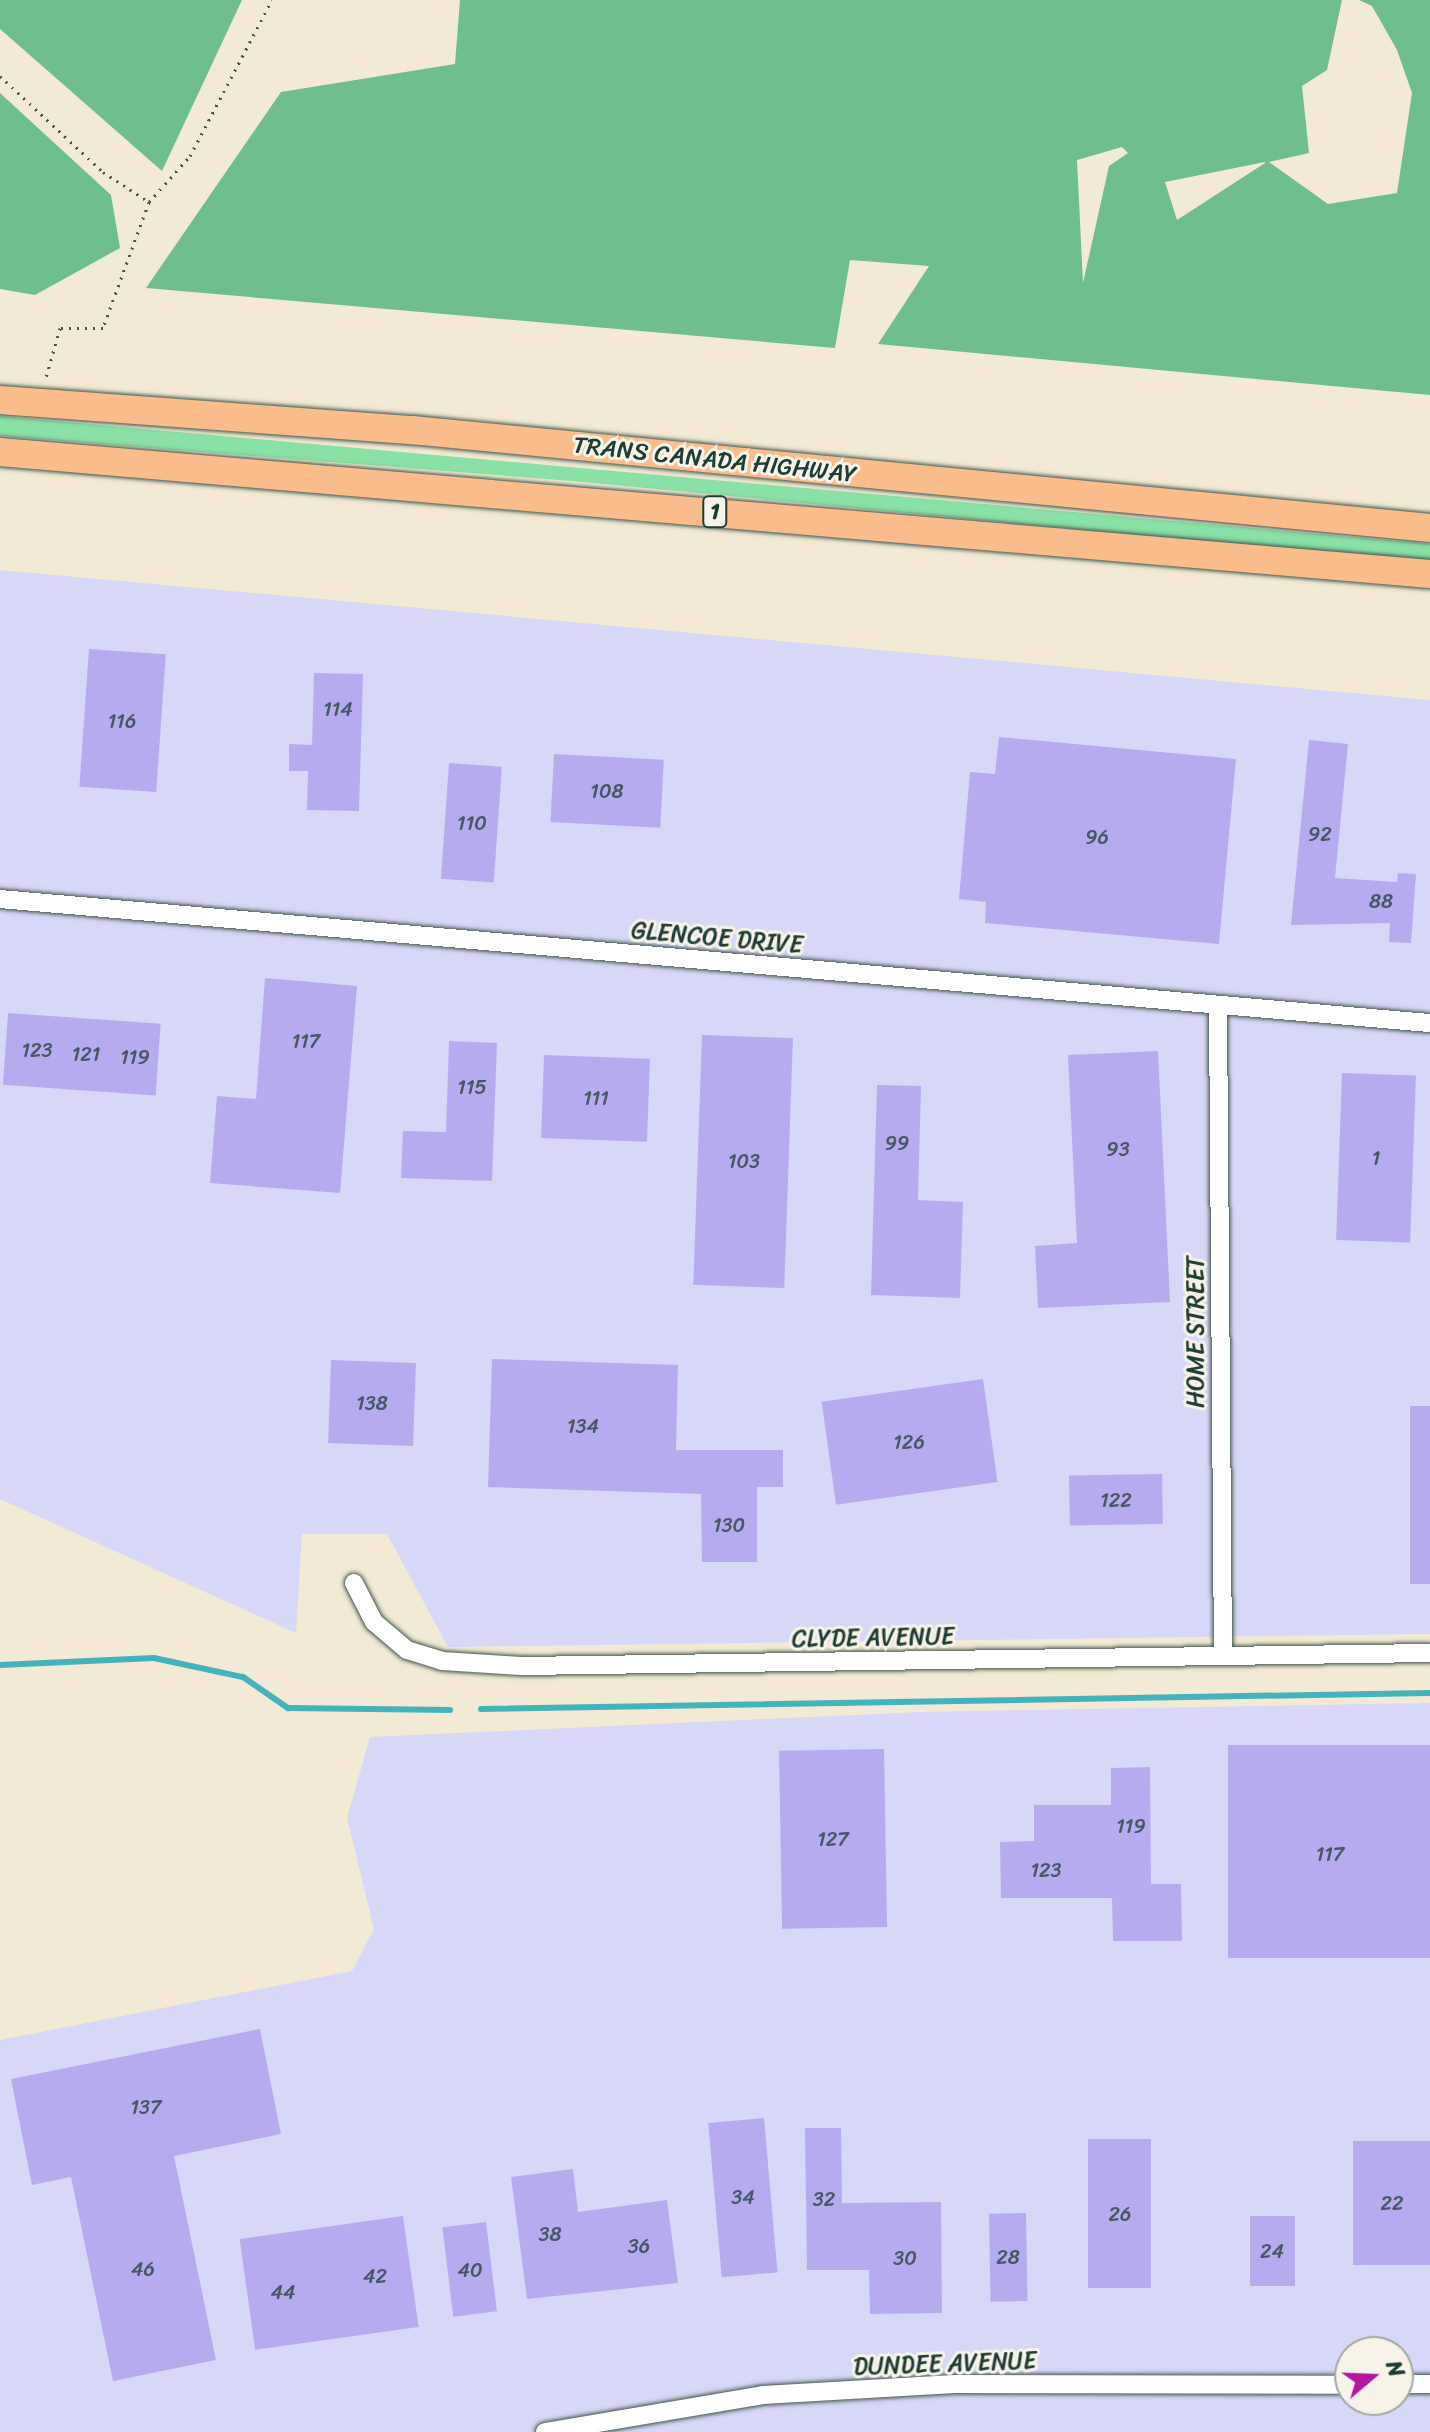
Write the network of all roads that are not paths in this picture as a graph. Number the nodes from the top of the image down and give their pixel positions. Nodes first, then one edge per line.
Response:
1 (0, 383) edge
2 (0, 400) edge
3 (363, 427) junction
4 (0, 452) edge
5 (1430, 528) edge
6 (1430, 574) edge
7 (0, 899) edge
8 (1218, 1009) junction
9 (1430, 1023) edge
10 (354, 1583) dead end
11 (1430, 1653) edge
12 (1223, 1655) junction
13 (1334, 2385) edge
14 (545, 2432) edge

1 - 3 highway
2 - 3 highway, TRANS CANADA HIGHWAY / 1
3 - 5 highway, TRANS CANADA HIGHWAY / 1
4 - 6 highway, TRANS CANADA HIGHWAY / 1
7 - 8 street, GLENCOE DRIVE
8 - 9 street, GLENCOE DRIVE
8 - 12 street, HOME STREET
10 - 12 street, CLYDE AVENUE
11 - 12 street, CLYDE AVENUE
13 - 14 street, DUNDEE AVENUE

